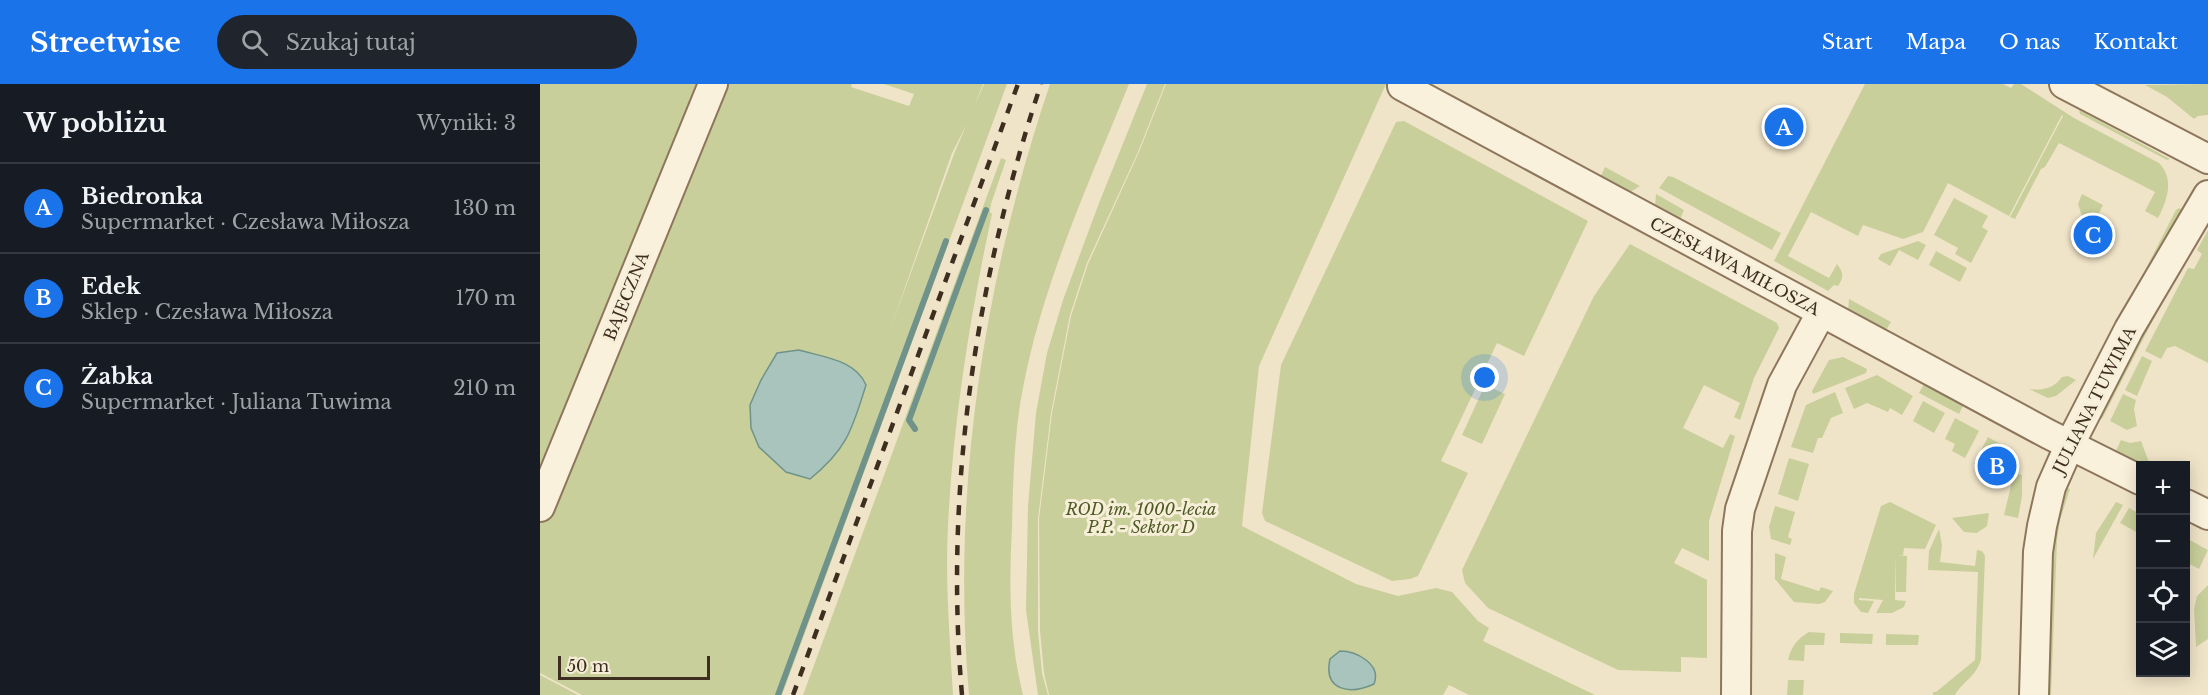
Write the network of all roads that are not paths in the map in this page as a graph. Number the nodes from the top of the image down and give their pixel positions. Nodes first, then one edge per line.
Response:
1 (713, 84) edge
2 (2064, 84) edge
3 (1402, 86) dead end
4 (2208, 159) edge
5 (2208, 195) edge
6 (1821, 313) junction
7 (2070, 444) junction
8 (2136, 478) edge
9 (2190, 506) edge
10 (540, 507) edge
11 (2208, 515) edge
12 (1736, 695) edge
13 (2034, 695) edge

1 - 10 street, BAJECZNA
2 - 4 street
3 - 6 street, CZESŁAWA MIŁOSZA
5 - 7 street, JULIANA TUWIMA
6 - 7 street, CZESŁAWA MIŁOSZA
6 - 12 street
7 - 8 street, CZESŁAWA MIŁOSZA
7 - 13 street, JULIANA TUWIMA
9 - 11 street

